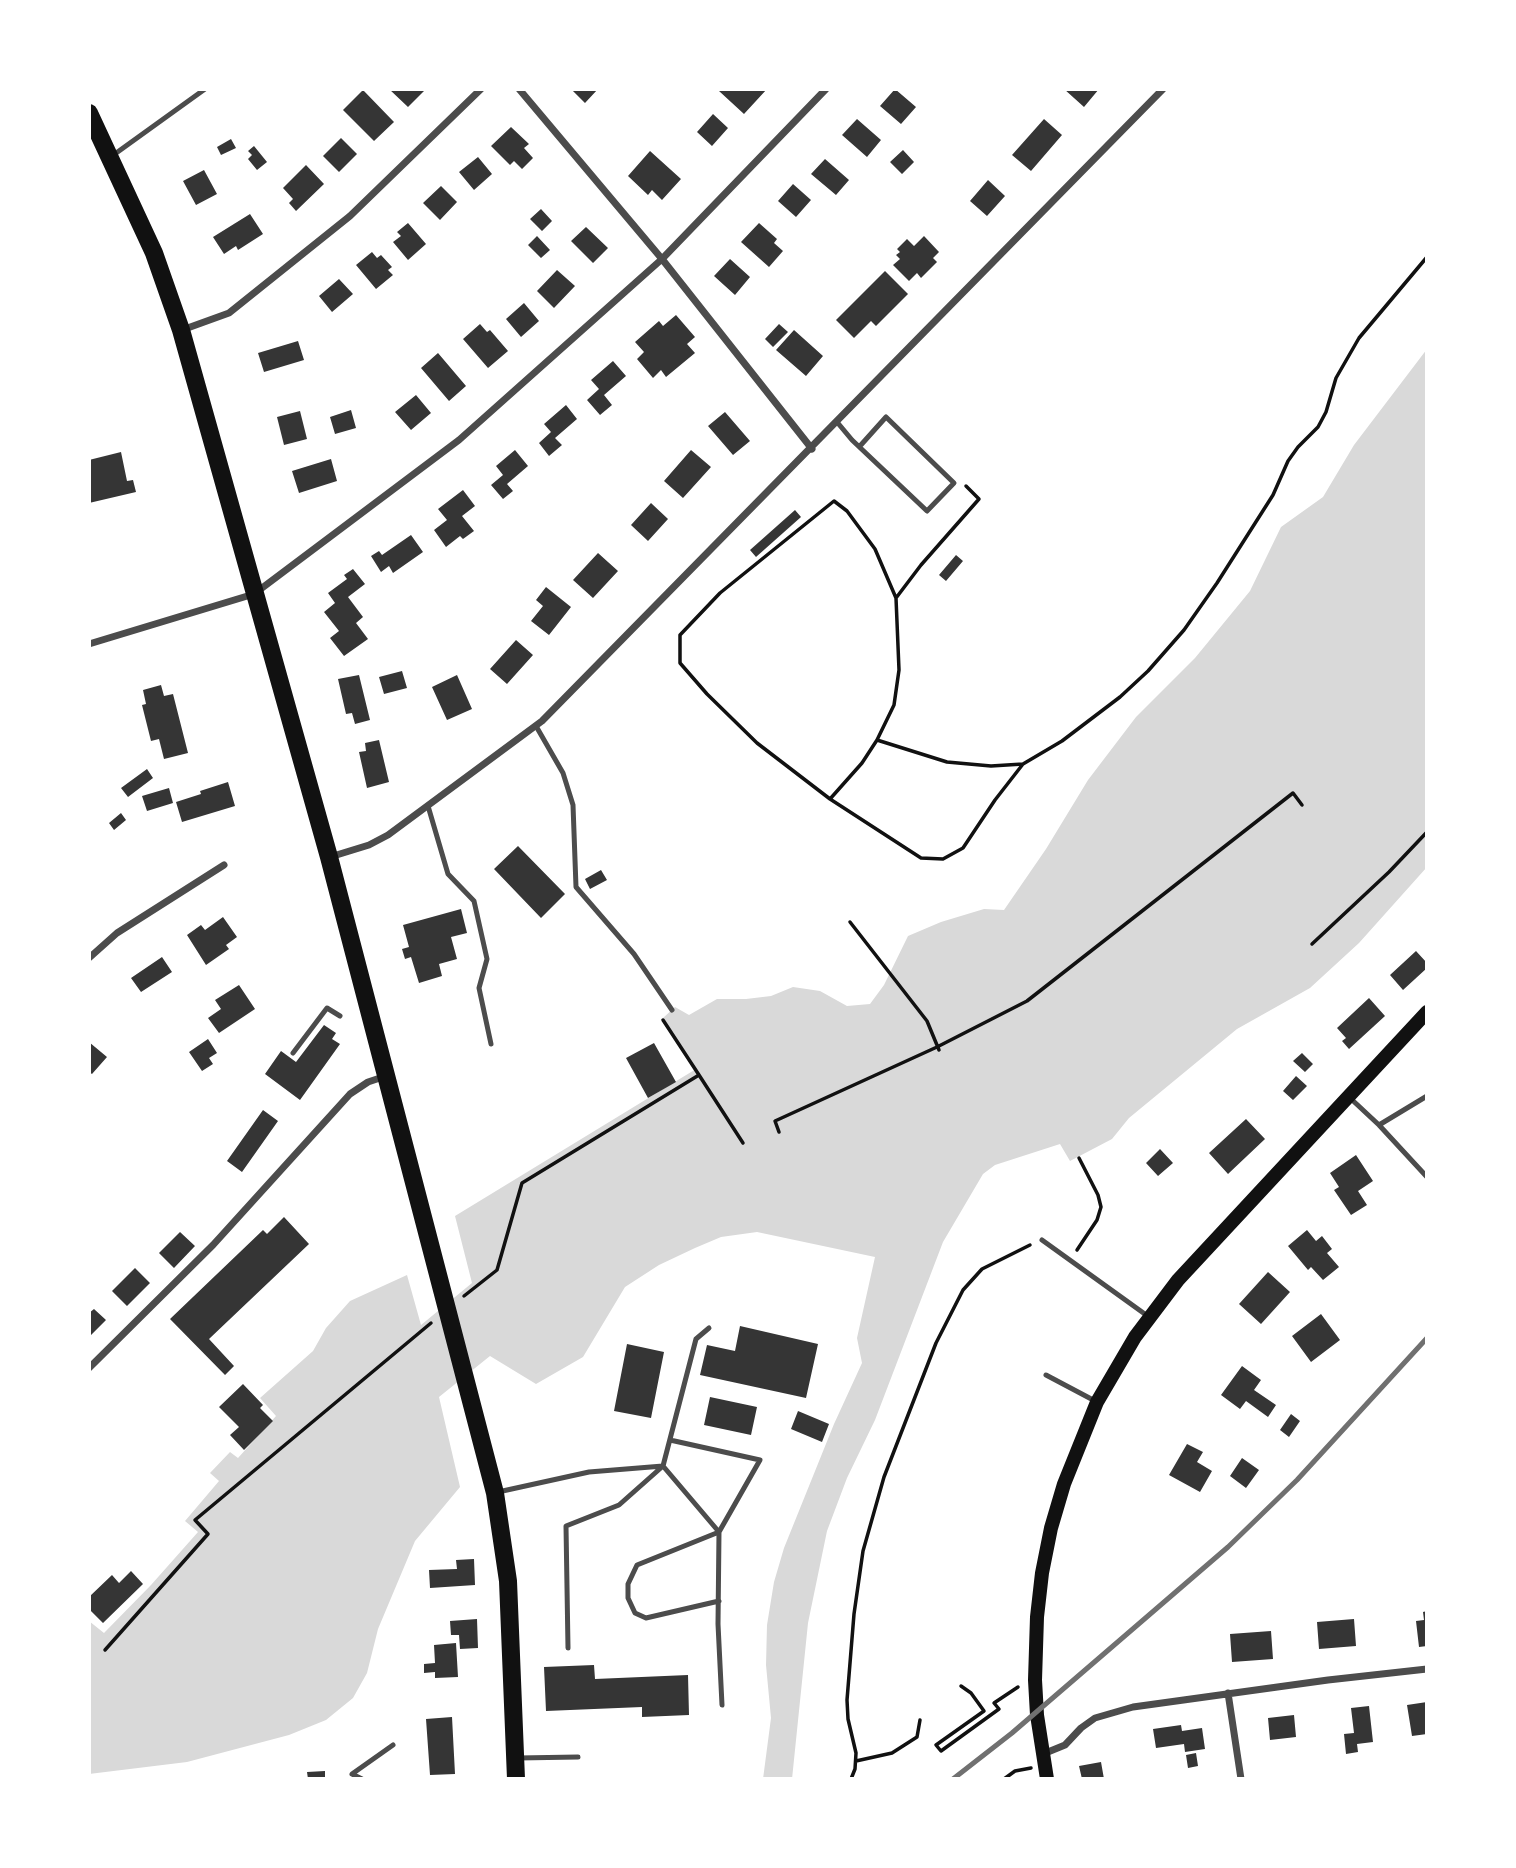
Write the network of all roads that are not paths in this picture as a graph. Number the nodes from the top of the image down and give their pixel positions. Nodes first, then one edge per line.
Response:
1 (205, 89) edge
2 (481, 89) edge
3 (519, 89) edge
4 (826, 89) edge
5 (1163, 89) edge
6 (89, 113) edge
7 (110, 158) junction
8 (662, 259) junction
9 (181, 330) junction
10 (837, 422) junction
11 (860, 446) junction
12 (812, 449) junction
13 (254, 594) junction
14 (89, 644) edge
15 (536, 726) junction
16 (428, 806) junction
17 (329, 858) junction
18 (224, 865) dead end
19 (89, 958) edge
20 (672, 1010) dead end
21 (1427, 1012) edge
22 (340, 1016) dead end
23 (491, 1044) dead end
24 (293, 1053) dead end
25 (386, 1076) junction
26 (1427, 1096) edge
27 (1349, 1097) junction
28 (1379, 1125) junction
29 (1427, 1177) edge
30 (1042, 1240) road end
31 (1149, 1317) junction
32 (709, 1328) dead end
33 (89, 1368) edge
34 (1046, 1375) dead end
35 (1097, 1402) junction
36 (670, 1440) junction
37 (663, 1466) junction
38 (495, 1493) junction
39 (719, 1532) junction
40 (719, 1601) junction
41 (568, 1648) dead end
42 (1427, 1669) edge
43 (1228, 1693) junction
44 (722, 1705) dead end
45 (393, 1745) dead end
46 (578, 1757) dead end
47 (515, 1758) junction
48 (1044, 1761) edge
49 (362, 1779) edge
50 (516, 1779) edge
51 (1241, 1779) edge

1 - 7 lane
2 - 9 street
3 - 8 street
4 - 8 street
5 - 10 street
6 - 7 main road
7 - 9 main road
8 - 12 street
8 - 13 street
9 - 13 main road
10 - 11 lane
10 - 12 street
11 - 11 lane
12 - 15 street
13 - 14 street
13 - 17 main road
15 - 16 street
15 - 20 lane
16 - 17 street
16 - 23 lane
17 - 25 main road
18 - 19 street
21 - 27 main road
22 - 24 lane
25 - 33 street
25 - 38 main road
26 - 28 lane
27 - 28 lane
27 - 31 main road
28 - 29 lane
30 - 31 lane
31 - 35 main road
32 - 36 lane
34 - 35 lane
35 - 48 main road
36 - 37 lane
36 - 39 lane
37 - 38 lane
37 - 39 lane
37 - 41 lane
38 - 47 main road
39 - 40 lane
39 - 40 lane
40 - 44 lane
42 - 43 street
43 - 48 street
43 - 51 street
45 - 49 lane
46 - 47 lane
47 - 50 main road

